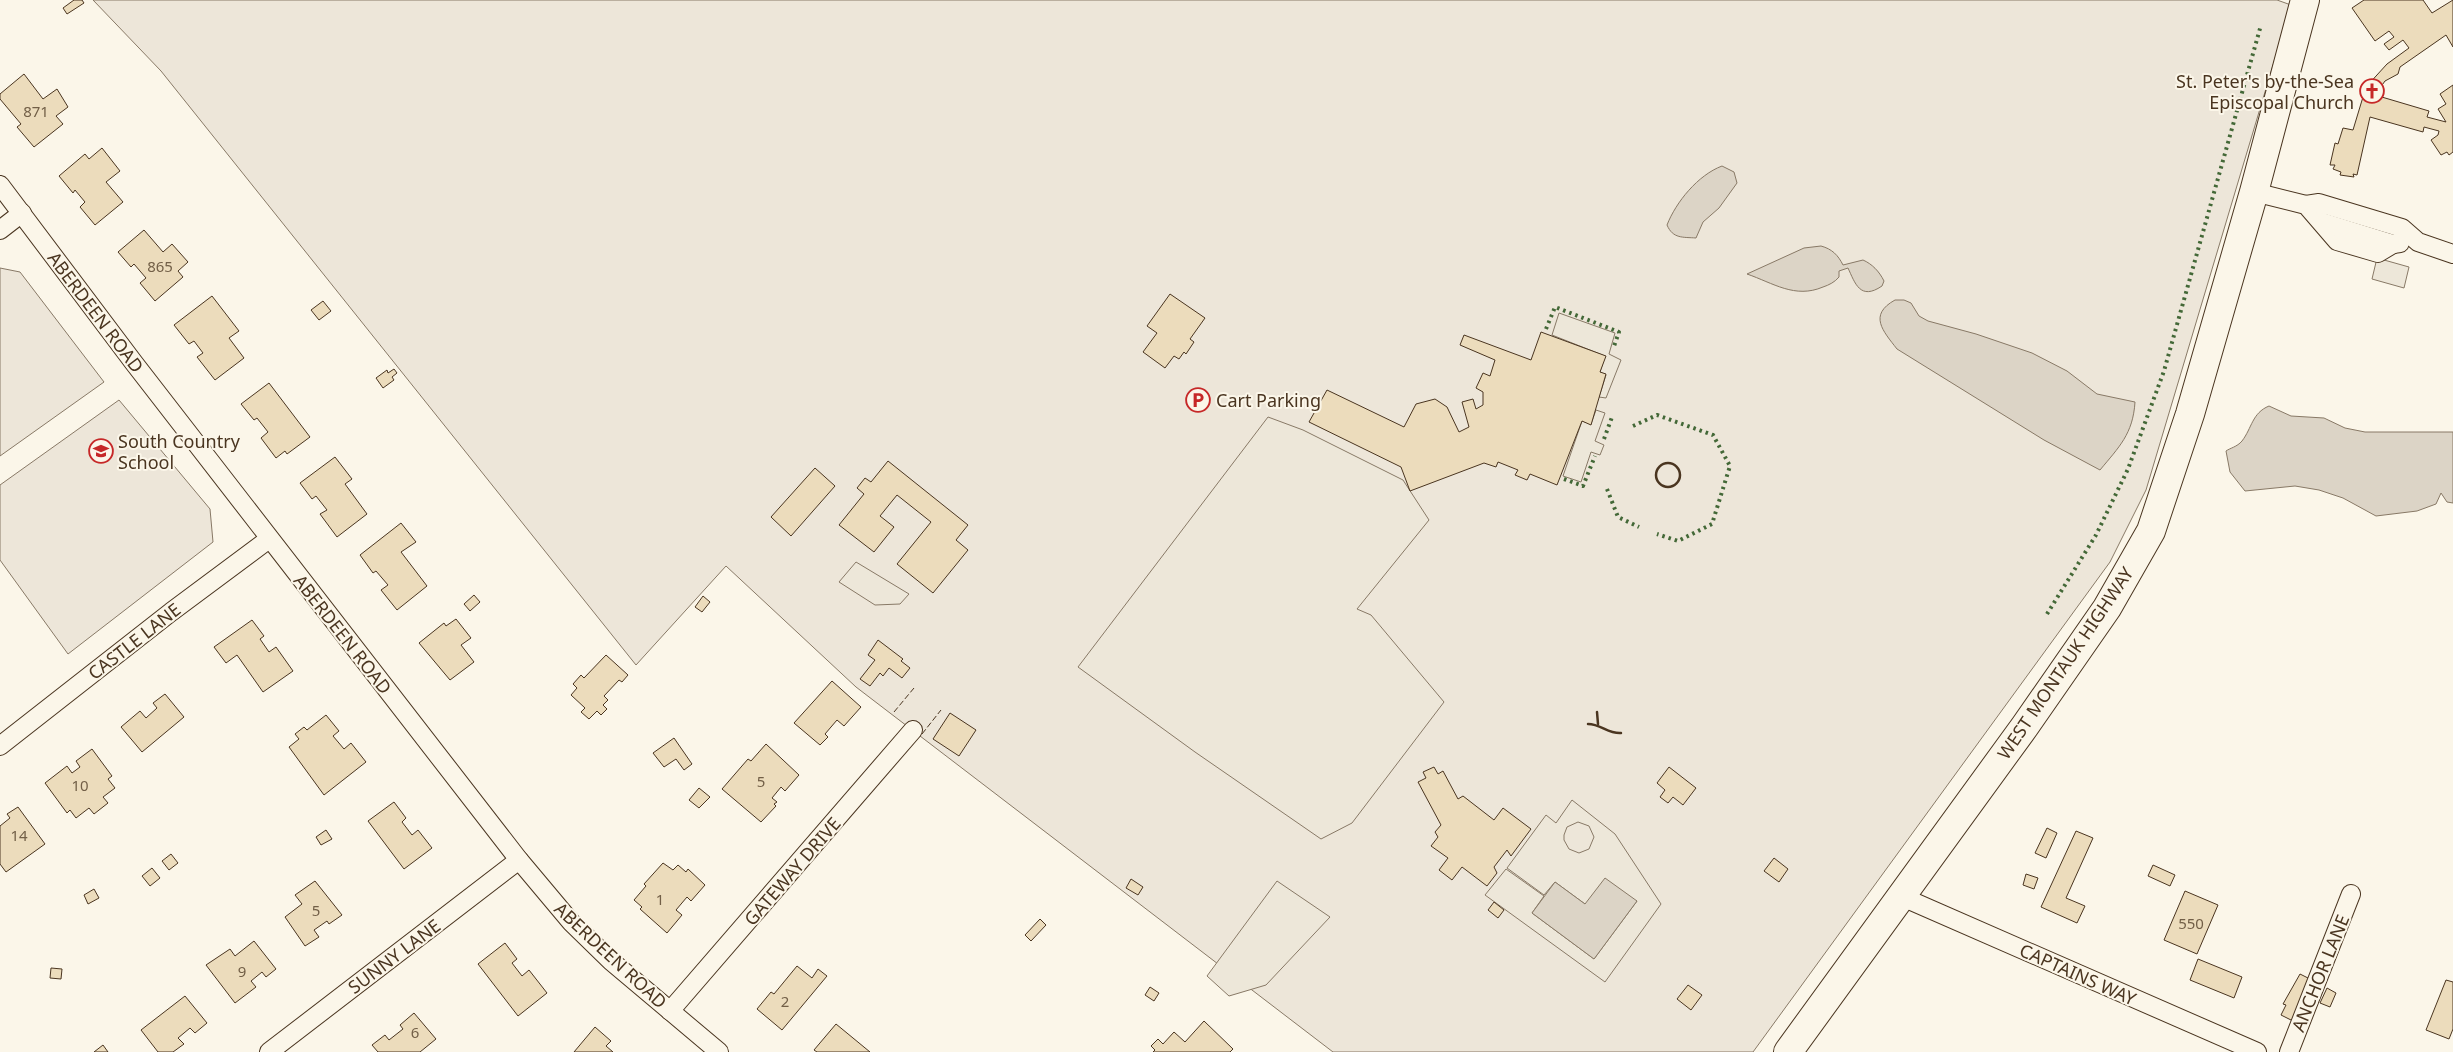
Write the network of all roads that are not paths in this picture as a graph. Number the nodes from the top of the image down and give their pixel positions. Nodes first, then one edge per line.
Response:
1 (2305, 0) edge
2 (0, 185) edge
3 (2254, 194) junction
4 (2306, 205) junction
5 (22, 213) junction
6 (0, 230) edge
7 (2418, 242) junction
8 (2453, 254) edge
9 (269, 539) junction
10 (913, 730) dead end
11 (0, 746) edge
12 (519, 860) junction
13 (2352, 894) dead end
14 (1900, 896) junction
15 (670, 1011) junction
16 (269, 1052) edge
17 (719, 1052) edge
18 (1788, 1052) edge
19 (2257, 1052) edge
20 (2289, 1052) edge

1 - 3 main road, WEST MONTAUK HIGHWAY
2 - 5 street, ABERDEEN ROAD
3 - 4 street
3 - 14 main road, WEST MONTAUK HIGHWAY
4 - 7 street
4 - 7 street
5 - 6 street
5 - 9 street, ABERDEEN ROAD
7 - 8 street
9 - 11 street, CASTLE LANE
9 - 12 street, ABERDEEN ROAD
10 - 15 street, GATEWAY DRIVE
12 - 15 street, ABERDEEN ROAD
12 - 16 street, SUNNY LANE
13 - 20 street, ANCHOR LANE
14 - 18 main road, WEST MONTAUK HIGHWAY
14 - 19 street, CAPTAINS WAY
15 - 17 street, ABERDEEN ROAD

